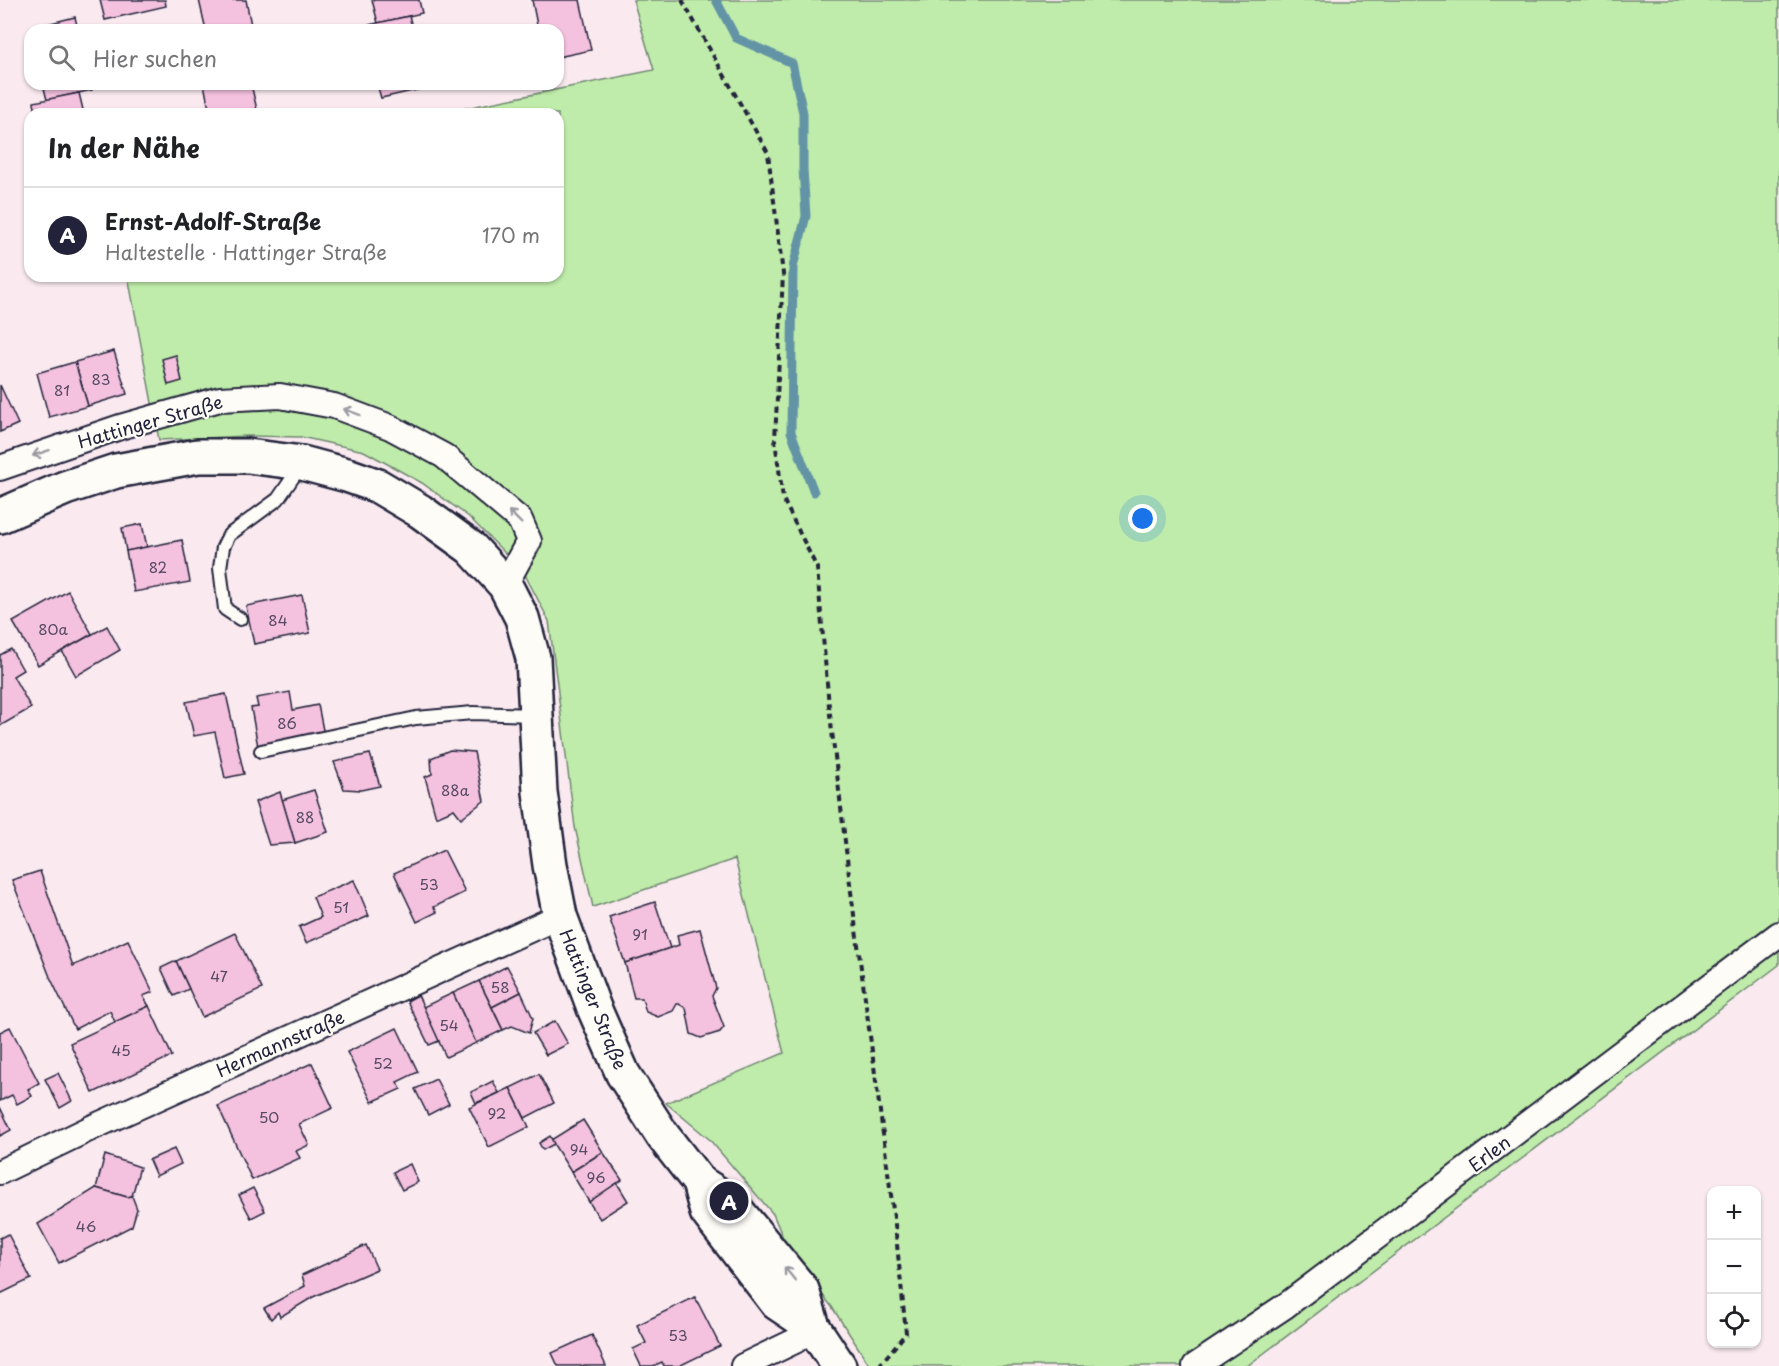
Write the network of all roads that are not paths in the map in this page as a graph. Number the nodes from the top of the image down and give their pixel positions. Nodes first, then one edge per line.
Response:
1 (302, 463) junction
2 (0, 468) edge
3 (0, 516) edge
4 (505, 585) junction
5 (240, 619) dead end
6 (537, 715) junction
7 (261, 751) dead end
8 (560, 916) junction
9 (1779, 934) edge
10 (0, 1172) edge
11 (813, 1327) junction
12 (743, 1366) edge
13 (839, 1366) edge
14 (1195, 1366) edge

1 - 3 main road, Hattinger Straße
1 - 4 main road, Hattinger Straße
1 - 5 lane
4 -> 2 street, Hattinger Straße
4 - 6 main road, Hattinger Straße
6 - 7 lane
6 - 8 main road, Hattinger Straße
8 - 10 street, Hermannstraße
8 - 11 main road, Hattinger Straße
9 - 14 street, Erlen
11 - 12 street
11 - 13 main road, Hattinger Straße

